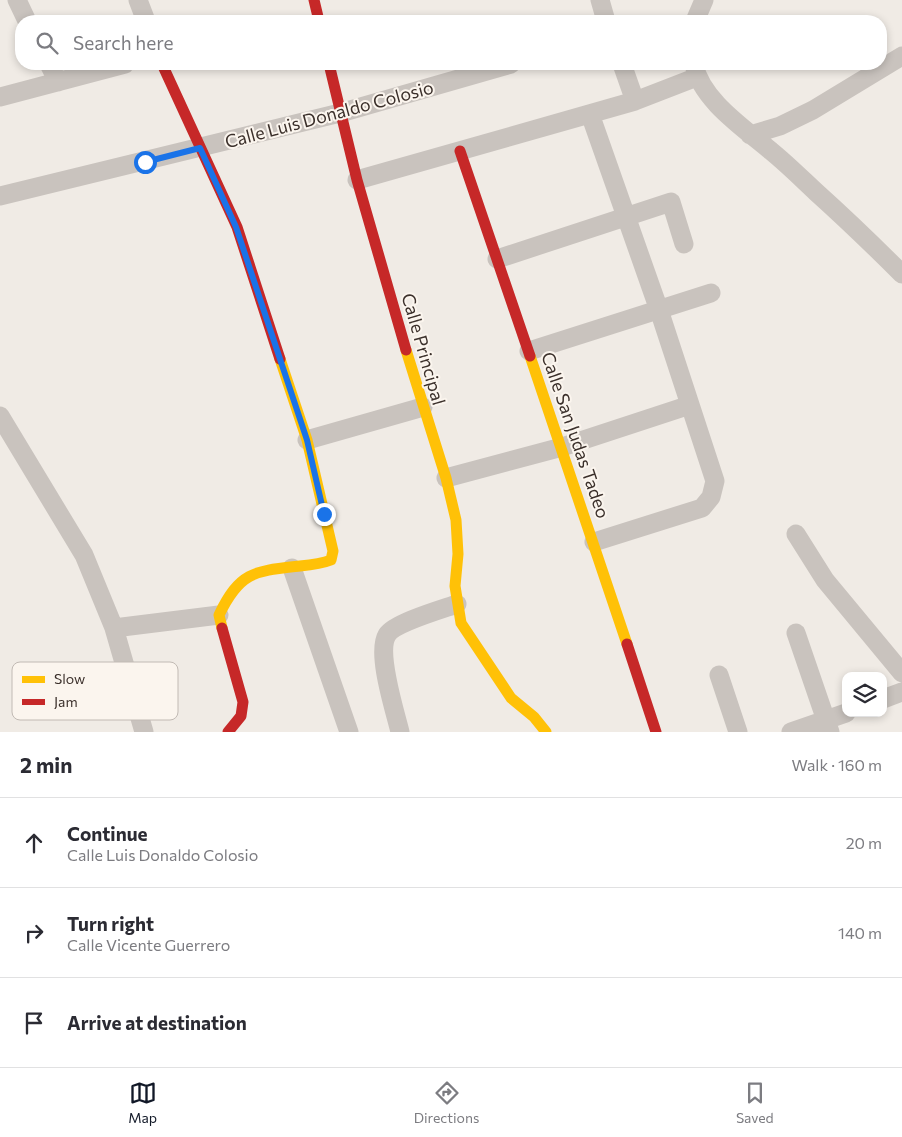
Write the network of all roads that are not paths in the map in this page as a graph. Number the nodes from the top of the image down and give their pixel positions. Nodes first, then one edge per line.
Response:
1 (17, 0) edge
2 (138, 0) edge
3 (600, 0) edge
4 (704, 0) edge
5 (24, 15) edge
6 (144, 15) edge
7 (604, 15) edge
8 (698, 15) edge
9 (902, 56) edge
10 (887, 65) edge
11 (52, 70) edge
12 (103, 70) edge
13 (165, 70) edge
14 (330, 70) edge
15 (490, 70) edge
16 (624, 70) edge
17 (696, 70) edge
18 (879, 70) edge
19 (58, 82) junction
20 (0, 97) edge
21 (635, 101) junction
22 (340, 113) junction
23 (590, 114) junction
24 (750, 135) junction
25 (200, 148) junction
26 (460, 151) junction
27 (357, 180) junction
28 (0, 196) edge
29 (626, 216) junction
30 (684, 244) dead end
31 (497, 259) junction
32 (902, 274) edge
33 (711, 293) dead end
34 (658, 310) junction
35 (529, 351) junction
36 (690, 405) junction
37 (422, 407) junction
38 (0, 416) edge
39 (307, 440) junction
40 (562, 447) junction
41 (446, 478) junction
42 (796, 534) dead end
43 (594, 542) junction
44 (292, 568) junction
45 (457, 604) junction
46 (219, 615) junction
47 (114, 628) junction
48 (796, 633) dead end
49 (124, 662) edge
50 (902, 673) edge
51 (719, 675) dead end
52 (902, 692) edge
53 (887, 698) edge
54 (842, 716) edge
55 (828, 726) edge
56 (228, 732) edge
57 (349, 732) edge
58 (400, 732) edge
59 (546, 732) edge
60 (656, 732) edge
61 (738, 732) edge
62 (791, 732) edge

1 - 5 street
2 - 6 street
3 - 7 street
4 - 8 street
9 - 10 street
11 - 19 street
12 - 19 street
13 - 25 street
14 - 22 street, Calle Principal
15 - 22 street, Calle Luis Donaldo Colosio
16 - 21 street
17 - 21 street
17 - 24 street
18 - 24 street
19 - 20 street
21 - 23 street
22 - 25 street, Calle Luis Donaldo Colosio
22 - 27 street, Calle Principal
23 - 26 street
23 - 29 street
24 - 32 street
25 - 28 street, Calle Luis Donaldo Colosio
25 - 39 street
26 - 27 street
26 - 31 street, Calle San Judas Tadeo
27 - 37 street, Calle Principal
29 - 30 street
29 - 31 street
29 - 34 street
31 - 35 street, Calle San Judas Tadeo
33 - 34 street
34 - 35 street
34 - 36 street
35 - 40 street, Calle San Judas Tadeo
36 - 40 street
36 - 43 street
37 - 39 street
37 - 41 street, Calle Principal
38 - 47 street
39 - 44 street
40 - 41 street
40 - 43 street, Calle San Judas Tadeo
41 - 45 street, Calle Principal
42 - 50 street
43 - 60 street, Calle San Judas Tadeo
44 - 46 street
44 - 57 street
45 - 58 street
45 - 59 street, Calle Principal
46 - 47 street
46 - 56 street
47 - 49 street
48 - 55 street
51 - 61 street
52 - 53 street
54 - 55 street
55 - 62 street

